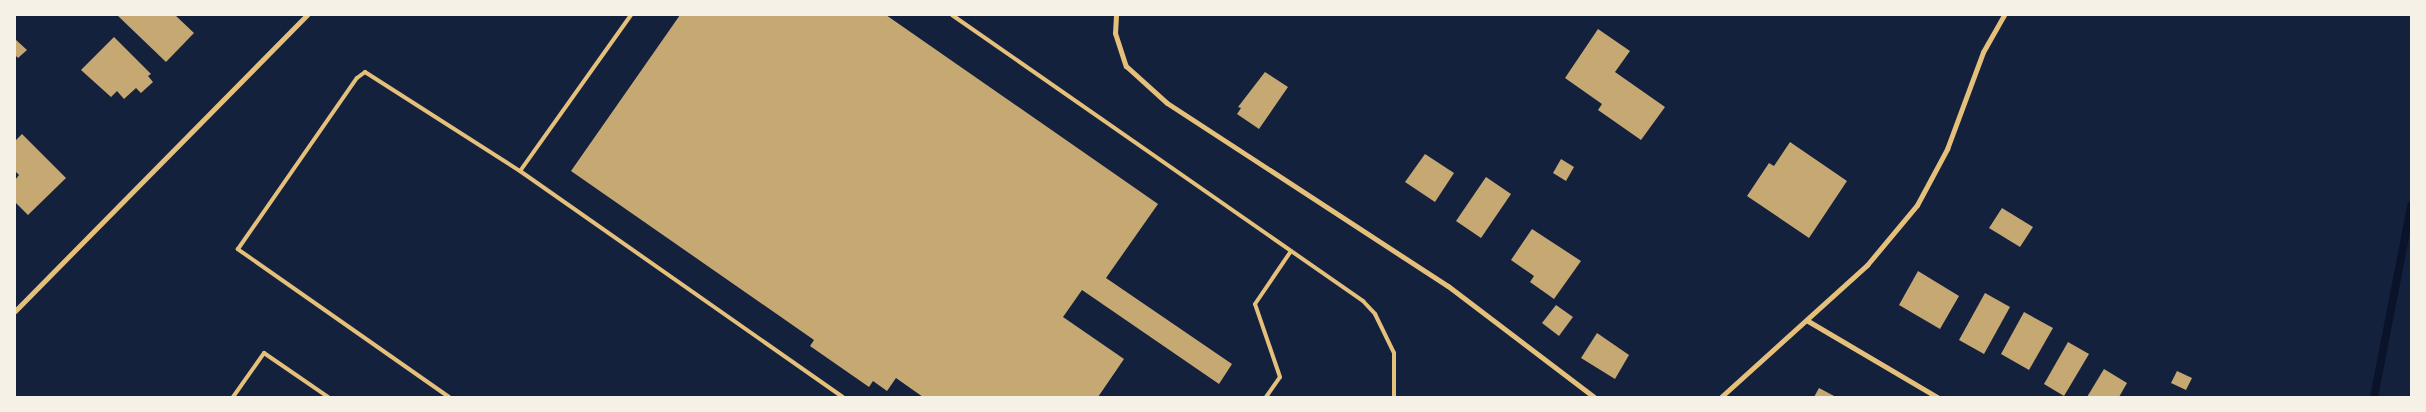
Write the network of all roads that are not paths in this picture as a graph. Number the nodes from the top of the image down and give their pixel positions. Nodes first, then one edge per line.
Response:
1 (307, 15) edge
2 (631, 15) edge
3 (952, 15) edge
4 (1116, 15) edge
5 (2004, 15) edge
6 (520, 171) junction
7 (1291, 251) junction
8 (15, 311) edge
9 (1808, 321) junction
10 (233, 397) edge
11 (328, 397) edge
12 (449, 397) edge
13 (843, 397) edge
14 (1266, 397) edge
15 (1394, 397) edge
16 (1594, 397) edge
17 (1721, 397) edge
18 (1937, 397) edge

1 - 8 street
2 - 6 lane
3 - 7 lane
4 - 16 street
5 - 9 street
6 - 12 lane
6 - 13 lane
7 - 14 lane
7 - 15 lane
9 - 17 street
9 - 18 street
10 - 11 lane

